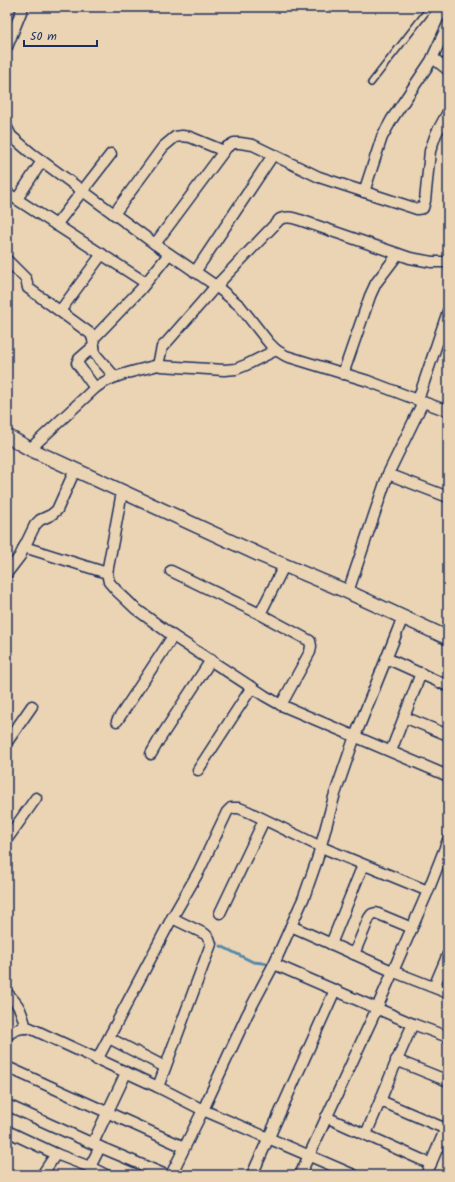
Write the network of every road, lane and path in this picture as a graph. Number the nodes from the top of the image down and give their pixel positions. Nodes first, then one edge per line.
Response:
1 (23, 7) edge
2 (430, 7) edge
3 (448, 24) edge
4 (7, 48) edge
5 (433, 58) junction
6 (448, 70) edge
7 (371, 83) dead end
8 (448, 112) edge
9 (7, 128) edge
10 (12, 140) edge
11 (224, 151) junction
12 (111, 154) dead end
13 (274, 155) junction
14 (42, 161) junction
15 (83, 191) junction
16 (7, 192) edge
17 (364, 192) junction
18 (17, 199) junction
19 (114, 214) junction
20 (56, 225) junction
21 (155, 244) junction
22 (102, 254) junction
23 (169, 254) junction
24 (398, 254) junction
25 (7, 260) edge
26 (448, 262) edge
27 (195, 272) junction
28 (146, 283) junction
29 (216, 286) junction
30 (60, 311) junction
31 (448, 311) edge
32 (94, 343) junction
33 (276, 350) junction
34 (158, 365) junction
35 (343, 374) junction
36 (115, 377) junction
37 (96, 388) junction
38 (420, 401) junction
39 (448, 411) edge
40 (7, 436) edge
41 (30, 449) junction
42 (75, 470) junction
43 (388, 474) junction
44 (122, 492) junction
45 (448, 497) edge
46 (24, 548) junction
47 (284, 566) junction
48 (171, 571) dead end
49 (7, 573) edge
50 (107, 573) junction
51 (348, 592) junction
52 (260, 614) junction
53 (403, 617) junction
54 (173, 636) junction
55 (448, 638) edge
56 (386, 658) junction
57 (211, 660) junction
58 (421, 674) junction
59 (448, 686) edge
60 (252, 687) junction
61 (281, 705) junction
62 (32, 706) dead end
63 (404, 717) junction
64 (117, 721) dead end
65 (355, 735) junction
66 (448, 735) edge
67 (7, 742) edge
68 (391, 751) junction
69 (151, 754) dead end
70 (198, 770) dead end
71 (448, 776) edge
72 (36, 798) dead end
73 (264, 820) junction
74 (7, 839) edge
75 (448, 841) edge
76 (321, 847) junction
77 (363, 865) junction
78 (428, 891) junction
79 (220, 913) dead end
80 (172, 918) junction
81 (291, 926) junction
82 (412, 928) junction
83 (331, 944) junction
84 (354, 954) junction
85 (448, 954) edge
86 (274, 964) junction
87 (392, 971) junction
88 (434, 987) junction
89 (335, 990) junction
90 (7, 992) edge
91 (448, 993) edge
92 (376, 1008) junction
93 (413, 1024) junction
94 (26, 1028) junction
95 (7, 1036) edge
96 (448, 1037) edge
97 (109, 1038) junction
98 (97, 1060) junction
99 (396, 1060) junction
100 (7, 1067) edge
101 (165, 1067) junction
102 (126, 1073) junction
103 (448, 1081) edge
104 (158, 1087) junction
105 (381, 1101) junction
106 (7, 1105) edge
107 (203, 1110) junction
108 (108, 1113) junction
109 (326, 1117) junction
110 (447, 1126) edge
111 (7, 1131) edge
112 (366, 1134) junction
113 (268, 1138) junction
114 (97, 1145) junction
115 (184, 1147) junction
116 (56, 1154) junction
117 (309, 1156) junction
118 (431, 1164) junction
119 (90, 1167) junction
120 (42, 1175) edge
121 (106, 1175) edge
122 (166, 1175) edge
123 (170, 1175) edge
124 (252, 1175) edge
125 (300, 1175) edge
126 (353, 1175) edge
127 (426, 1175) edge

1 - 4 street
2 - 7 lane
3 - 5 street
5 - 6 street
5 - 17 street
8 - 17 street
9 - 10 street
10 - 14 street
11 - 13 street
11 - 19 street
11 - 21 street
12 - 15 street
13 - 17 street
13 - 27 street
14 - 15 street
14 - 18 street
15 - 19 street
15 - 20 street
16 - 18 street
18 - 20 street
19 - 21 street
20 - 22 street
21 - 23 street
22 - 28 street
22 - 30 street
23 - 27 street
23 - 28 street
24 - 26 street
24 - 29 street
24 - 35 street
25 - 30 street
27 - 29 street
28 - 32 street
29 - 33 street
29 - 34 street
30 - 32 street
31 - 38 street
32 - 36 street
32 - 37 street
33 - 34 street
33 - 35 street
34 - 36 street
35 - 38 street
36 - 37 street
37 - 41 street
38 - 39 street
38 - 43 street
40 - 41 street
41 - 42 street
42 - 44 street
42 - 46 street
43 - 45 street
43 - 51 street
44 - 47 street
44 - 50 street
46 - 49 street
46 - 50 street
47 - 51 street
47 - 52 street
48 - 52 street
50 - 54 street
51 - 53 street
52 - 61 street
53 - 55 street
53 - 56 street
54 - 57 street
54 - 64 street
56 - 58 street
56 - 65 street
57 - 60 street
57 - 69 street
58 - 59 street
58 - 63 street
60 - 61 street
60 - 70 street
61 - 65 street
62 - 67 street
63 - 66 street
63 - 68 street
65 - 68 street
65 - 76 street
68 - 71 street
72 - 74 street
73 - 76 street
73 - 79 street
73 - 80 street
75 - 78 street
76 - 77 street
76 - 81 street
77 - 78 street
77 - 83 street
78 - 82 street
80 - 97 street
80 - 101 street
81 - 83 street
81 - 86 street
82 - 84 street
82 - 87 street
83 - 84 street
84 - 87 street
85 - 88 street
86 - 89 street
86 - 107 street
87 - 88 street
87 - 92 street
88 - 91 street
89 - 92 street
89 - 113 street
90 - 94 street
92 - 93 street
92 - 109 street
93 - 96 street
93 - 99 street
94 - 95 street
94 - 98 street
97 - 98 street
97 - 101 street
98 - 102 street
99 - 103 street
99 - 105 street
100 - 108 street
101 - 104 street
102 - 104 street
102 - 108 street
104 - 107 street
105 - 110 street
105 - 112 street
106 - 114 street
107 - 113 street
107 - 115 street
108 - 114 street
108 - 115 street
109 - 112 street
109 - 117 street
110 - 118 street
111 - 116 street
112 - 118 street
113 - 117 street
113 - 124 street
114 - 119 street
114 - 122 street
115 - 123 street
116 - 119 street
116 - 120 street
117 - 125 street
117 - 126 street
118 - 127 street
119 - 121 street

